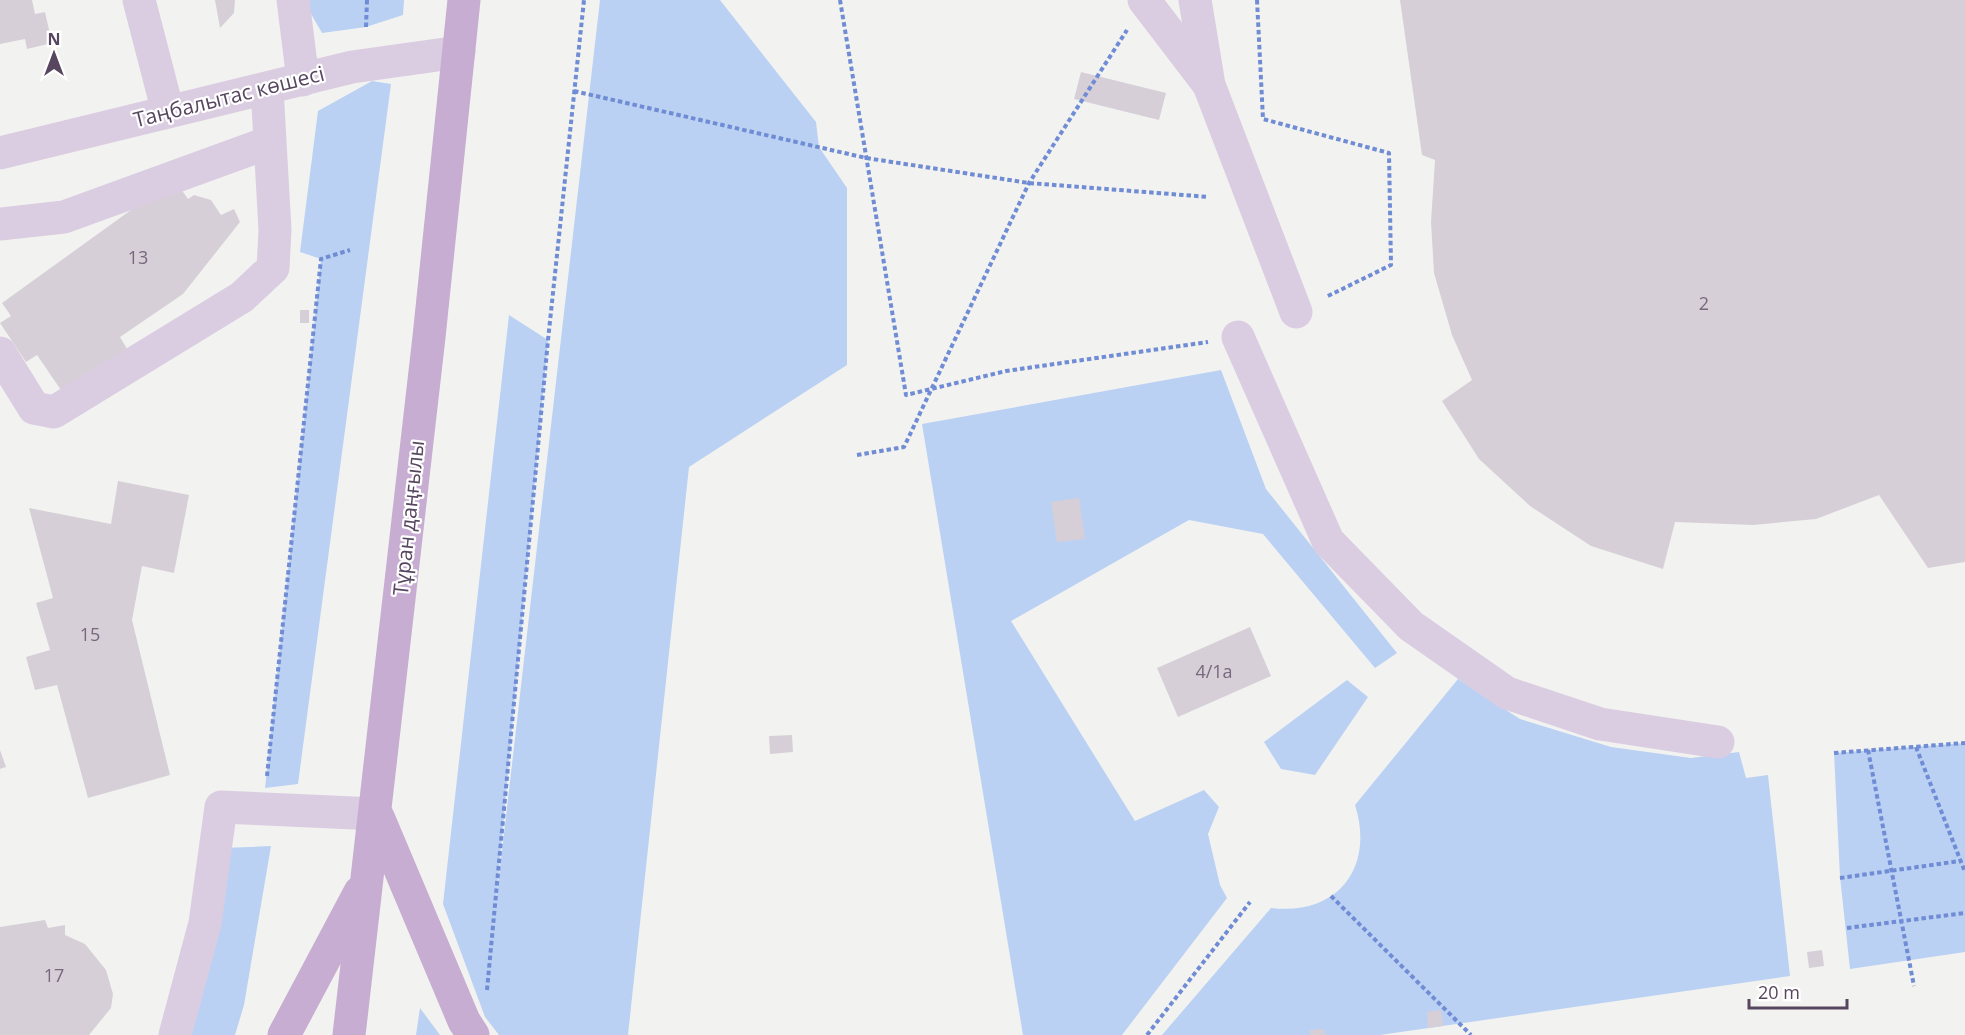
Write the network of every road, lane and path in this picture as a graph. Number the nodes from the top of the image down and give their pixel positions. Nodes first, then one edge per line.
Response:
1 (140, 0) edge
2 (294, 0) edge
3 (367, 0) edge
4 (464, 0) edge
5 (584, 0) edge
6 (840, 0) edge
7 (1196, 0) edge
8 (1257, 0) edge
9 (1145, 1) edge
10 (366, 27) dead end
11 (459, 52) junction
12 (303, 80) junction
13 (1209, 85) junction
14 (267, 88) junction
15 (573, 91) junction
16 (168, 112) junction
17 (270, 142) junction
18 (0, 153) edge
19 (866, 158) junction
20 (1029, 183) junction
21 (1209, 197) dead end
22 (0, 224) edge
23 (350, 250) dead end
24 (1296, 312) joint
25 (1238, 337) joint
26 (0, 353) edge
27 (933, 389) junction
28 (857, 455) dead end
29 (1718, 742) dead end
30 (1965, 743) edge
31 (1916, 747) junction
32 (1868, 750) junction
33 (1834, 753) dead end
34 (265, 788) dead end
35 (376, 814) junction
36 (1960, 861) junction
37 (1891, 870) junction
38 (1965, 872) edge
39 (369, 875) junction
40 (1840, 878) dead end
41 (1331, 896) dead end
42 (1250, 902) dead end
43 (1965, 913) edge
44 (1901, 921) junction
45 (1847, 928) dead end
46 (1914, 986) dead end
47 (487, 994) dead end
48 (175, 1035) edge
49 (284, 1035) edge
50 (349, 1035) edge
51 (473, 1035) edge
52 (1147, 1035) edge
53 (1471, 1035) edge

1 - 16 street
2 - 12 street
3 - 10 path
4 - 11 main road, Тұран даңғылы
5 - 15 path
6 - 19 path
7 - 13 street
8 - 24 path
9 - 13 street
9 - 20 path
11 - 12 street, Таңбалытас көшесі
11 - 35 main road, Тұран даңғылы
12 - 14 street, Таңбалытас көшесі
13 - 24 street
14 - 16 street, Таңбалытас көшесі
14 - 17 street
15 - 19 path
15 - 47 path
16 - 18 street, Таңбалытас көшесі
17 - 22 street
17 - 26 street
19 - 20 path
19 - 27 path
20 - 21 path
20 - 27 path
23 - 34 path
25 - 27 path
25 - 29 street
27 - 28 path
30 - 31 path
31 - 32 path
31 - 36 path
32 - 33 path
32 - 37 path
35 - 39 main road, Тұран даңғылы
35 - 48 street
35 - 51 main road
36 - 37 path
36 - 38 path
37 - 40 path
37 - 44 path
39 - 49 main road
39 - 50 main road, Тұран даңғылы
41 - 53 path
42 - 52 path
43 - 44 path
44 - 45 path
44 - 46 path

